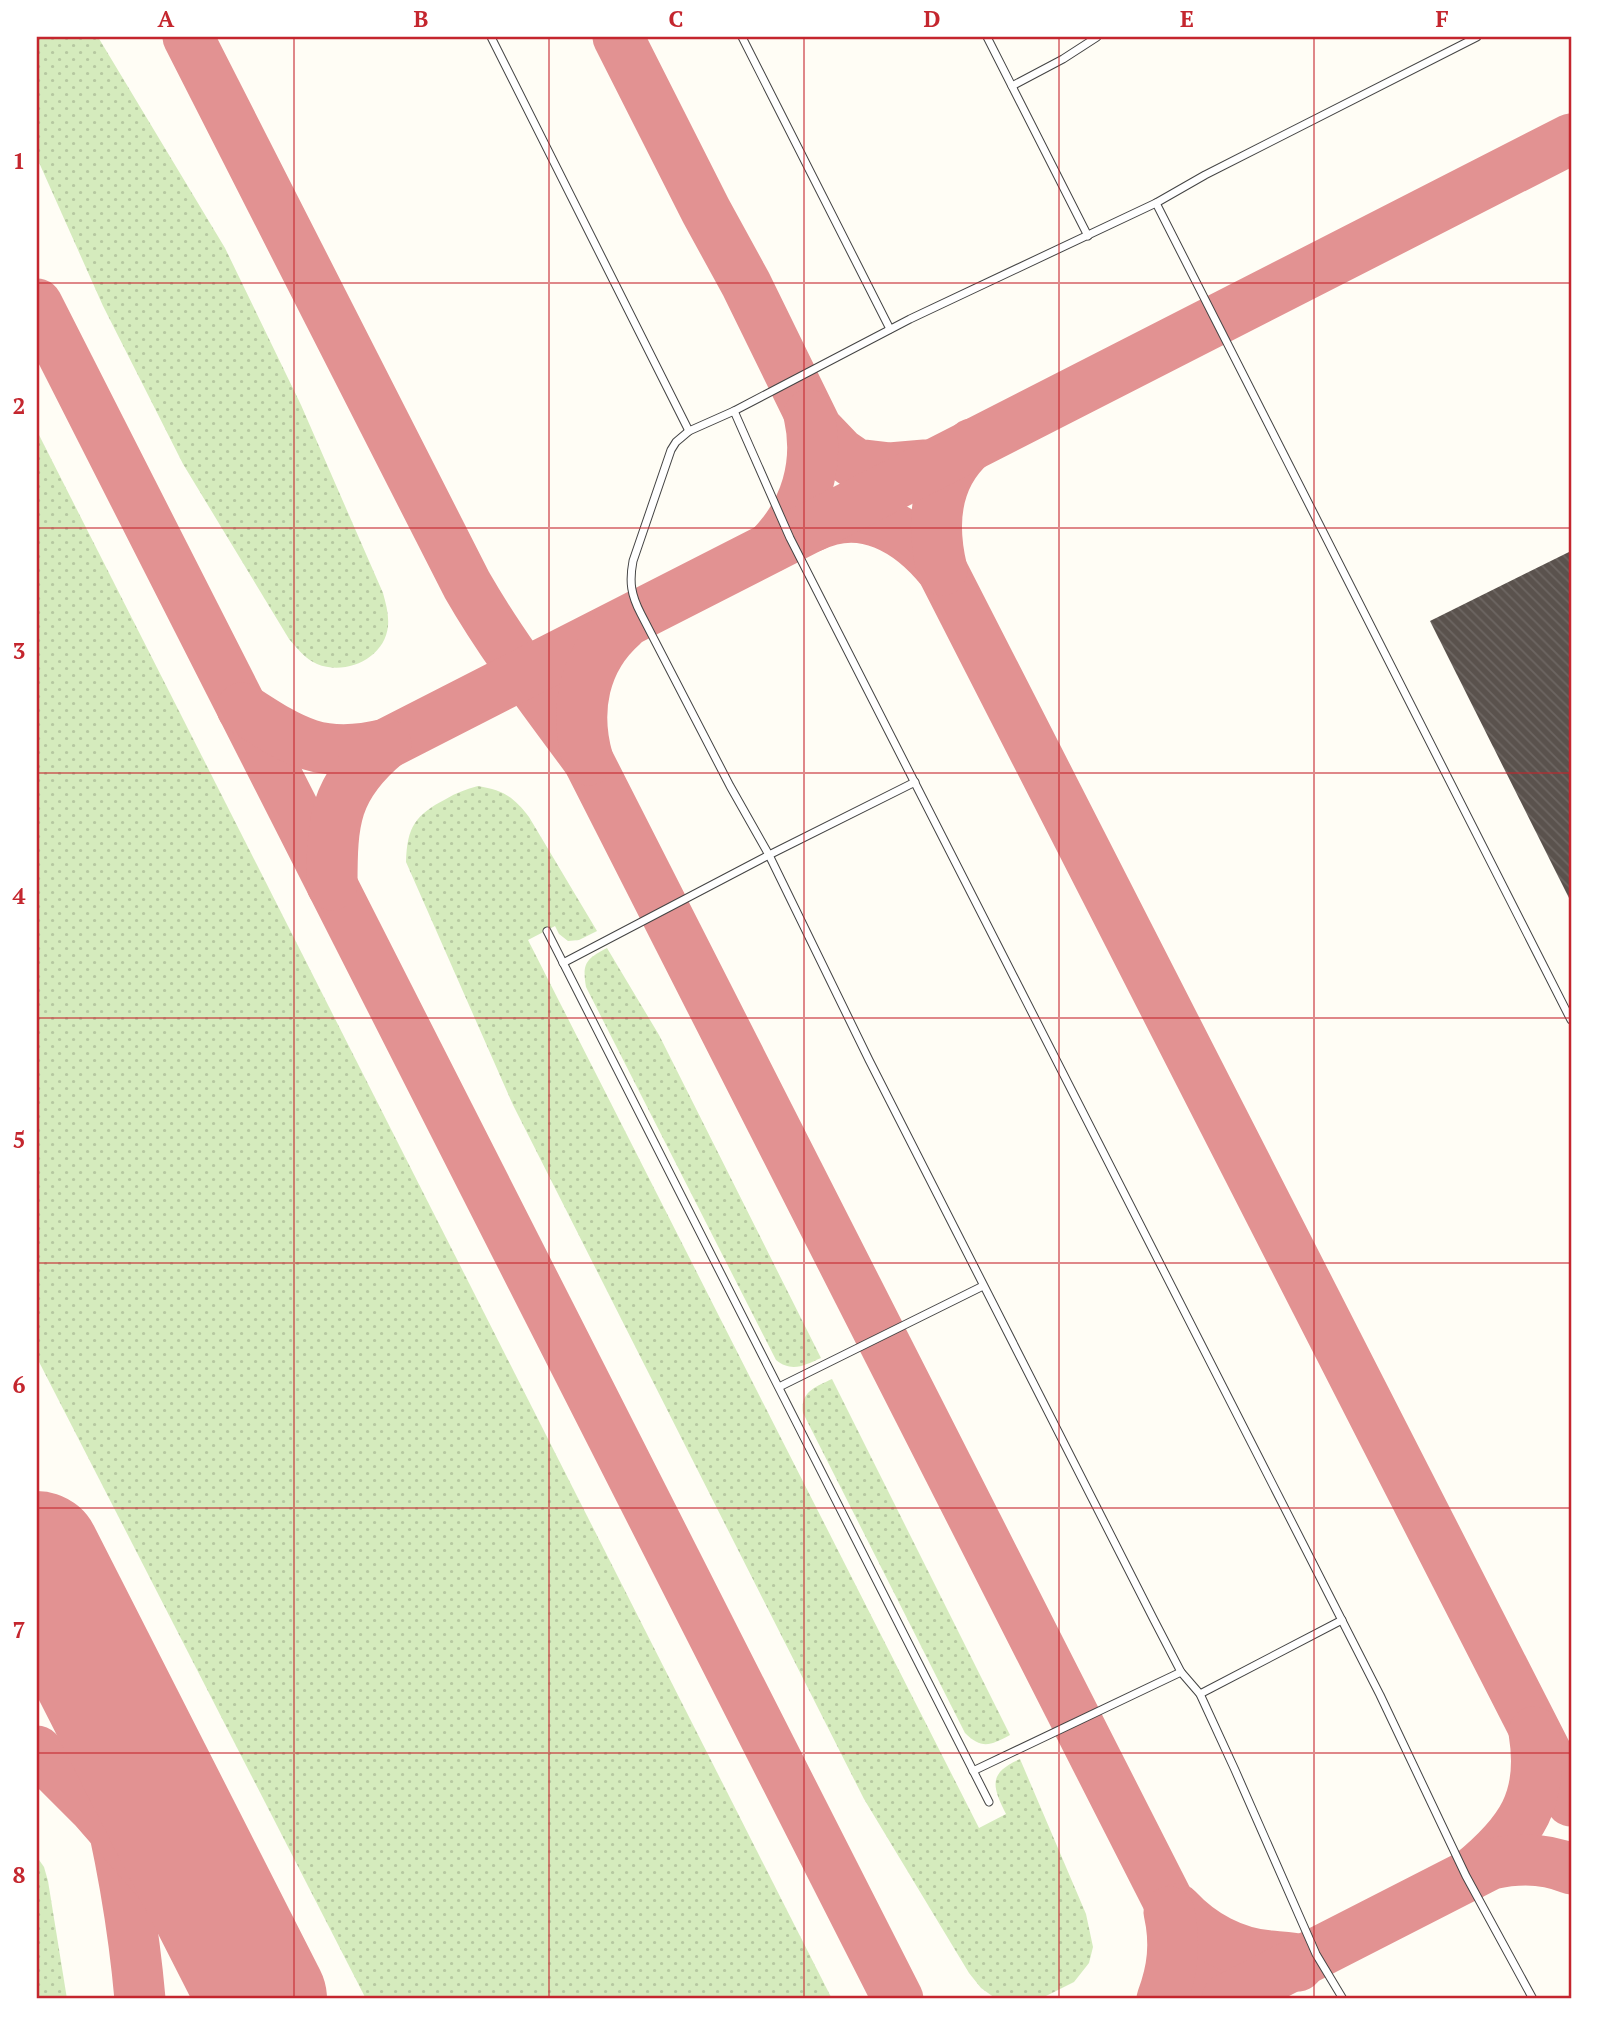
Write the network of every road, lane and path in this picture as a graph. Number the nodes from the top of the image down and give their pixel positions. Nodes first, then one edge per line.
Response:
1 (491, 37) edge
2 (742, 37) edge
3 (987, 37) edge
4 (1097, 37) edge
5 (1477, 37) edge
6 (1012, 86) junction
7 (1156, 203) junction
8 (1088, 236) junction
9 (890, 329) junction
10 (734, 411) junction
11 (689, 431) junction
12 (915, 782) junction
13 (769, 855) junction
14 (547, 931) dead end
15 (563, 963) junction
16 (1571, 1020) edge
17 (983, 1286) junction
18 (779, 1387) junction
19 (1342, 1620) junction
20 (1181, 1672) junction
21 (1200, 1694) junction
22 (973, 1771) junction
23 (989, 1802) dead end
24 (1342, 1999) edge
25 (1533, 1999) edge

1 - 11 lane
2 - 9 lane
3 - 6 lane
4 - 6 lane
5 - 7 lane
6 - 8 lane
7 - 8 lane
7 - 16 lane
8 - 9 lane
9 - 10 lane
10 - 11 lane
10 - 12 lane
11 - 13 lane
12 - 13 lane
12 - 19 lane
13 - 15 lane
13 - 17 lane
14 - 15 lane
15 - 18 lane
17 - 18 lane
17 - 20 lane
18 - 22 lane
19 - 21 lane
19 - 25 lane
20 - 21 lane
20 - 22 lane
21 - 24 lane
22 - 23 lane

